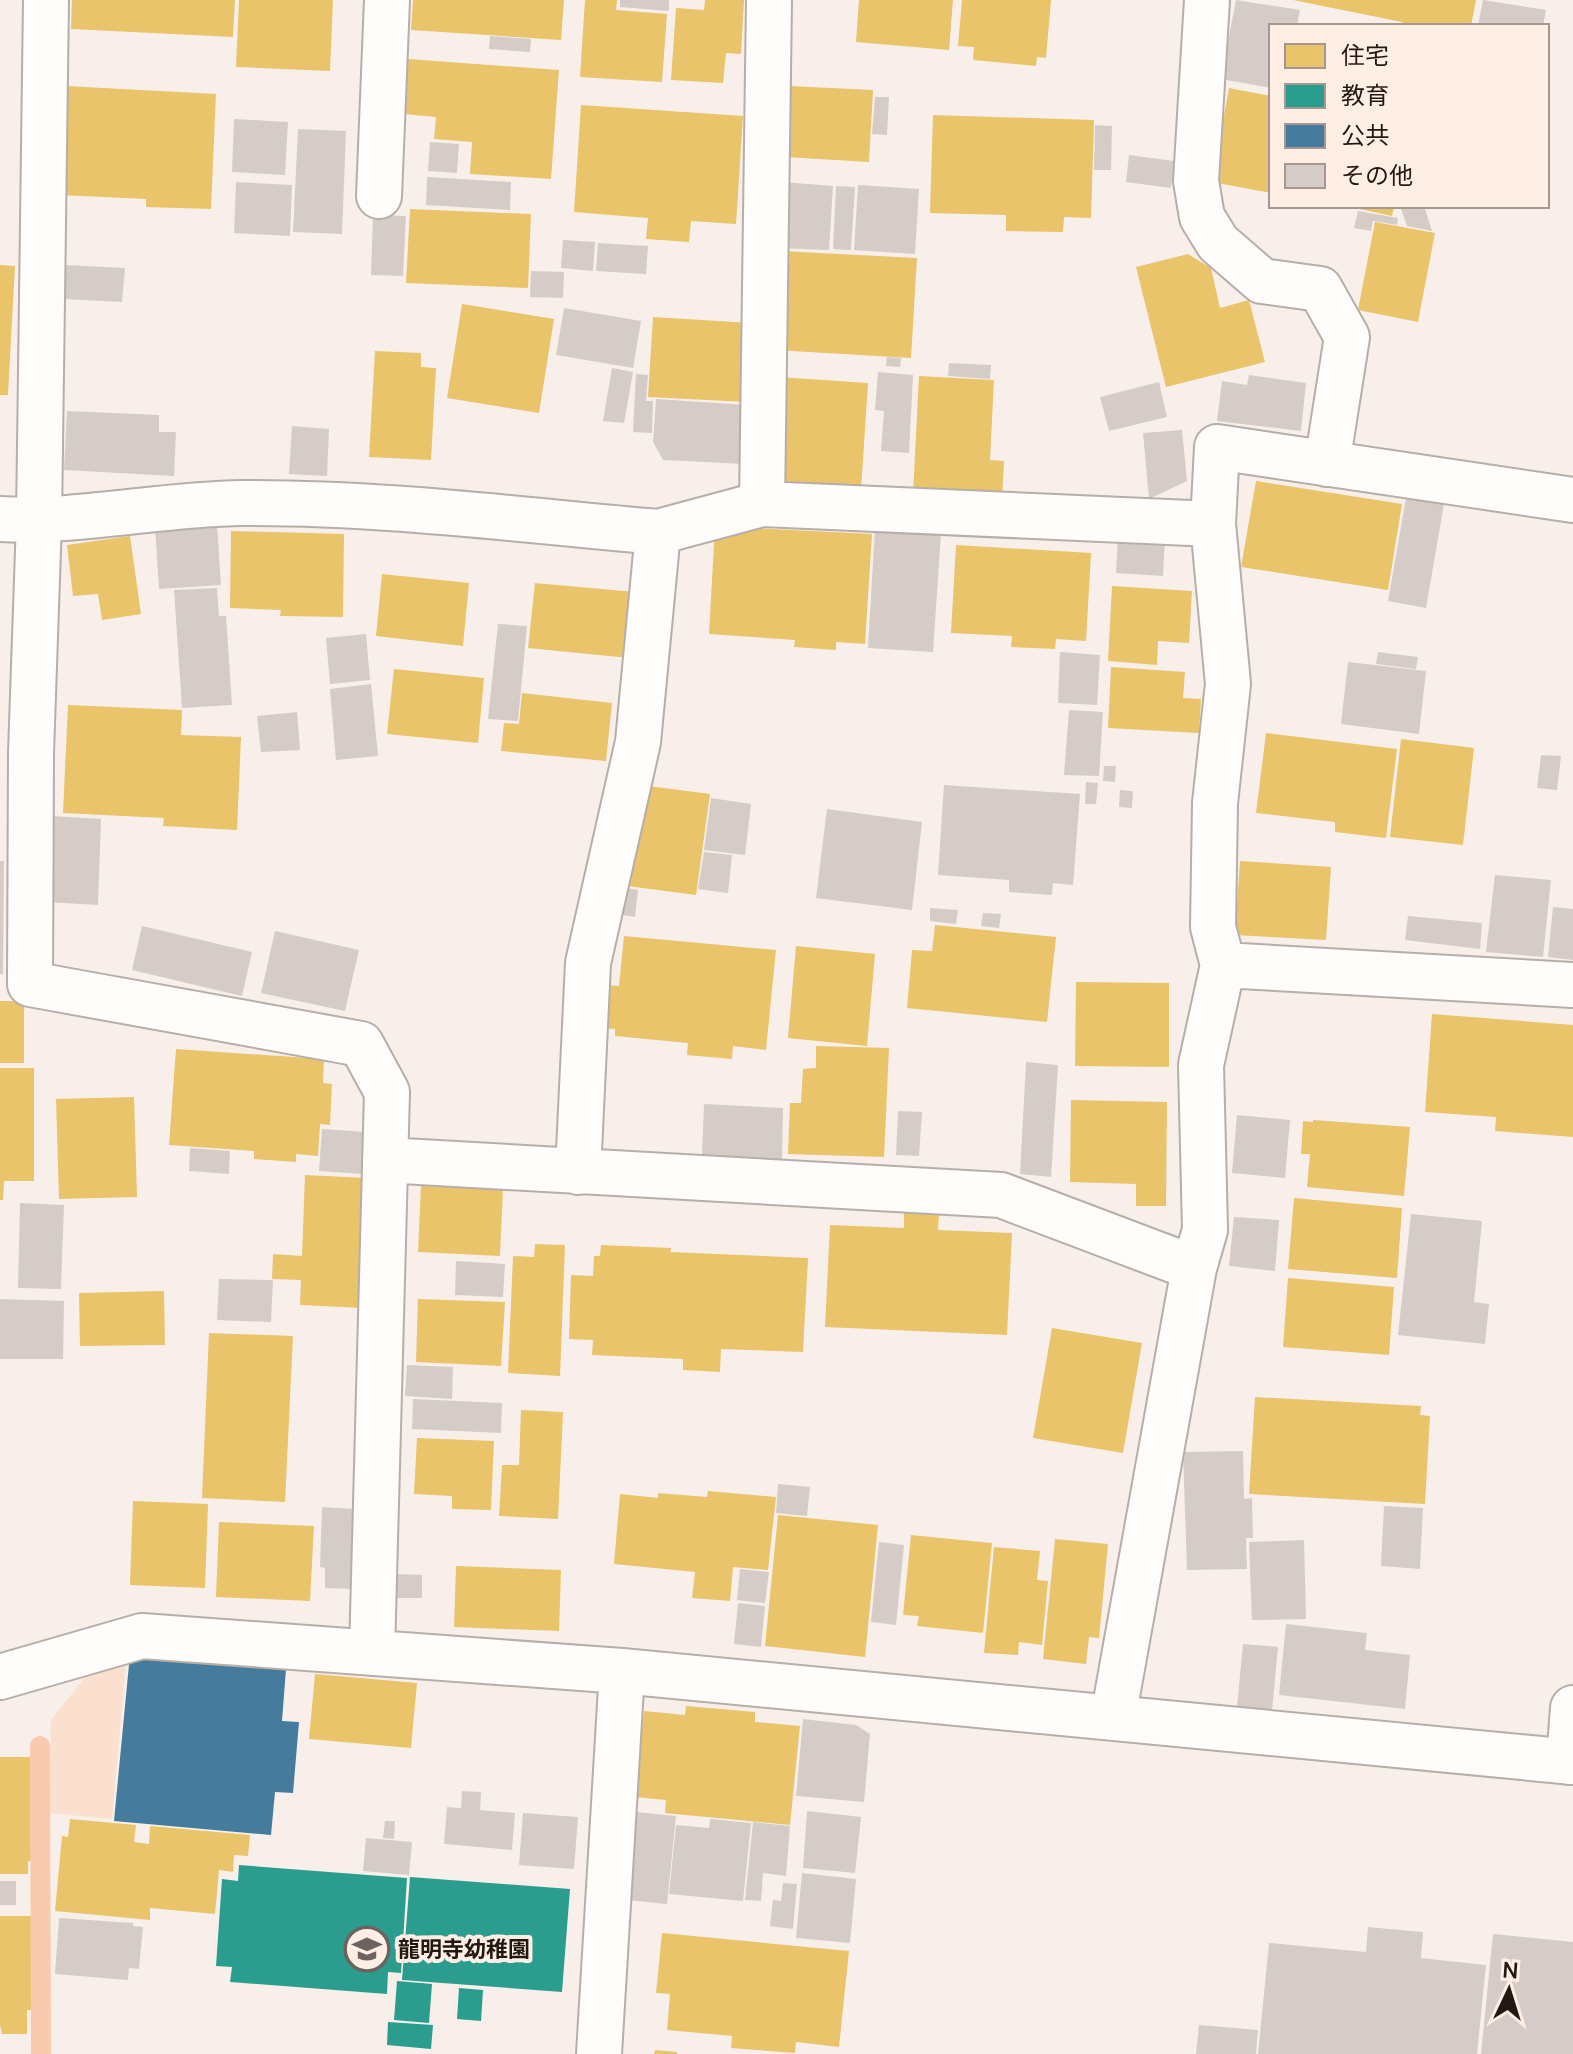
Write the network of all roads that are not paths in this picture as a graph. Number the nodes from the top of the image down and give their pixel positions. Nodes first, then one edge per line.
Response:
1 (46, 0) edge
2 (387, 0) edge
3 (769, 0) edge
4 (1207, 0) edge
5 (379, 196) dead end
6 (1327, 464) junction
7 (1573, 500) edge
8 (762, 504) junction
9 (20, 520) edge
10 (1213, 524) junction
11 (658, 532) junction
12 (1223, 965) junction
13 (1573, 985) edge
14 (385, 1160) junction
15 (578, 1172) junction
16 (1194, 1268) junction
17 (372, 1653) junction
18 (622, 1671) junction
19 (0, 1677) edge
20 (1573, 1708) edge
21 (1113, 1718) junction
22 (1571, 1762) edge
23 (599, 2054) edge

1 - 9 street
2 - 5 street
3 - 8 street
4 - 6 street
6 - 7 street
6 - 10 street
8 - 10 street
8 - 11 street
9 - 11 street
9 - 14 street
10 - 12 street
11 - 15 street
12 - 13 street
12 - 16 street
14 - 15 street
14 - 17 street
15 - 16 street
16 - 21 street
17 - 18 street
17 - 19 street
18 - 21 street
18 - 23 street
20 - 22 street
21 - 22 street

